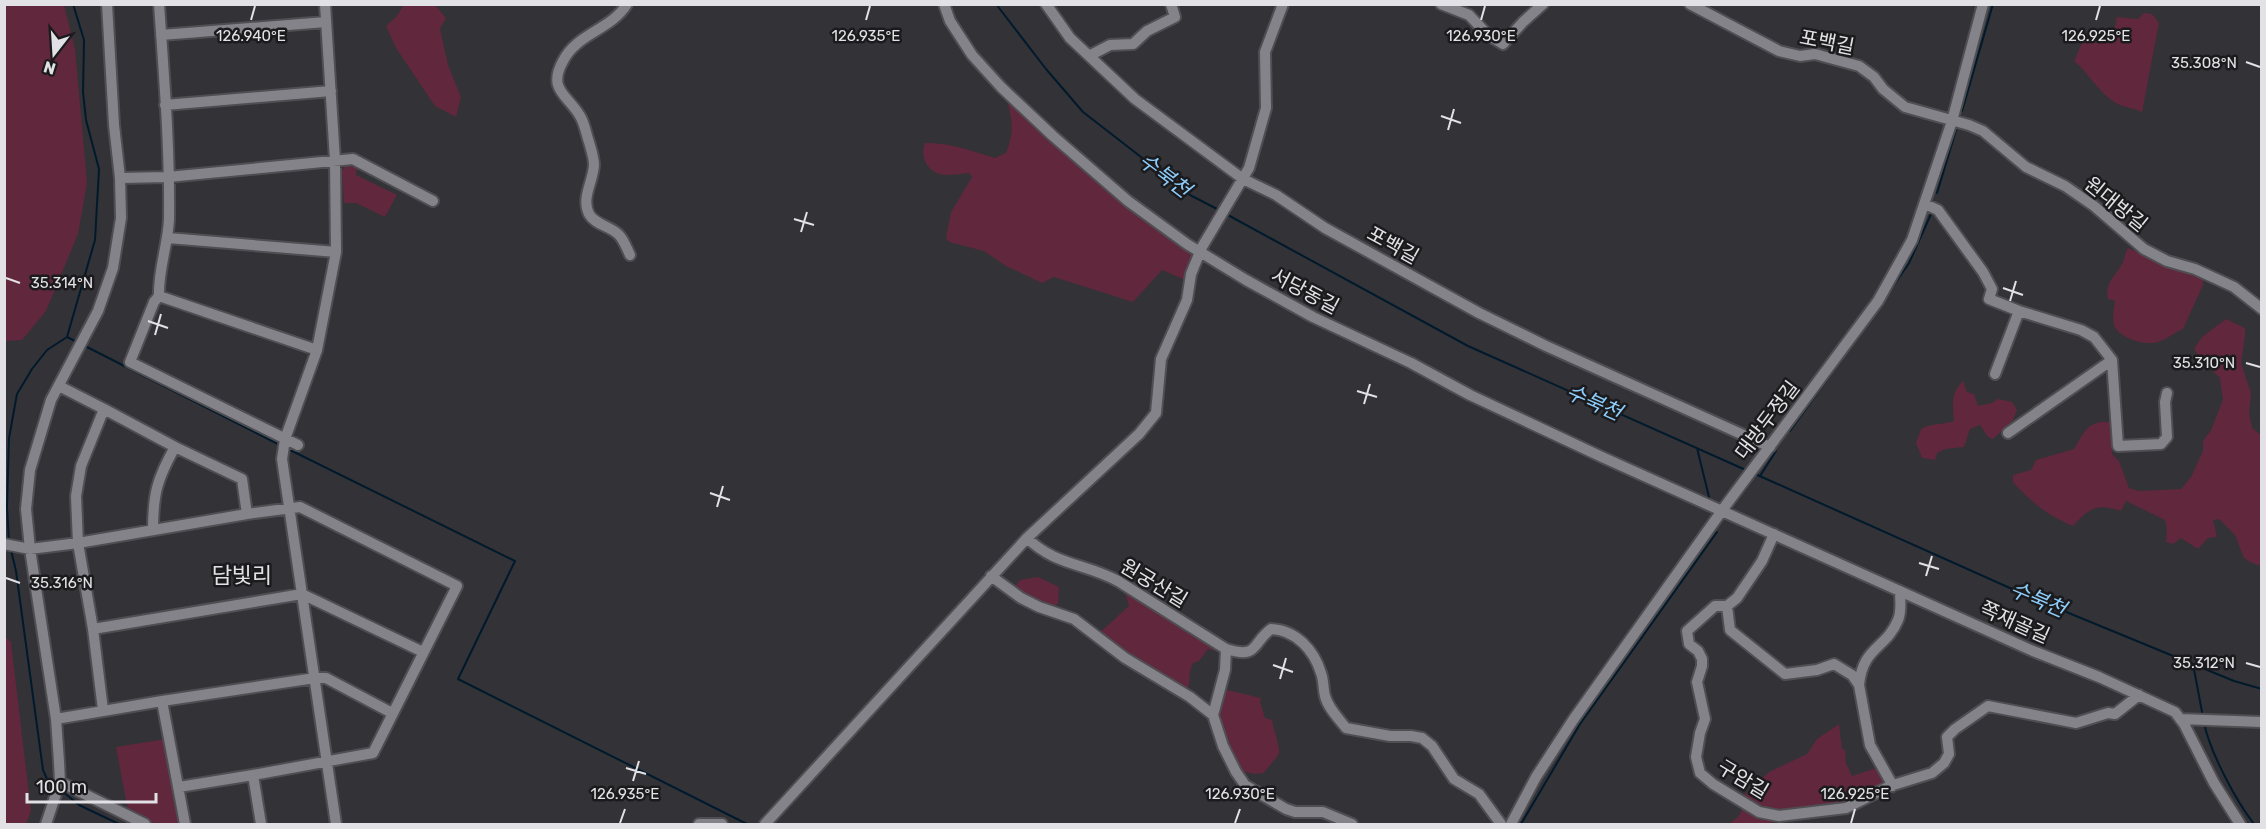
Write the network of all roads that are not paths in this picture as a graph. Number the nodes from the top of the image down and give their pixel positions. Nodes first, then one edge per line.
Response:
1 (107, 4) edge
2 (159, 4) edge
3 (325, 4) edge
4 (627, 4) edge
5 (944, 4) edge
6 (1046, 4) edge
7 (1171, 4) edge
8 (1283, 4) edge
9 (1441, 4) edge
10 (1543, 4) edge
11 (1690, 4) edge
12 (1983, 4) edge
13 (326, 22) junction
14 (161, 35) junction
15 (1089, 56) junction
16 (331, 91) junction
17 (165, 105) junction
18 (1952, 121) junction
19 (335, 160) junction
20 (168, 177) junction
21 (120, 178) junction
22 (1241, 182) junction
23 (433, 201) dead end
24 (1925, 204) junction
25 (168, 238) junction
26 (1201, 250) junction
27 (336, 252) junction
28 (630, 255) dead end
29 (159, 296) junction
30 (2262, 309) edge
31 (2019, 311) junction
32 (317, 351) junction
33 (2112, 360) junction
34 (1995, 374) dead end
35 (59, 386) junction
36 (2167, 393) dead end
37 (104, 409) junction
38 (2008, 433) dead end
39 (285, 439) junction
40 (298, 445) dead end
41 (175, 447) junction
42 (1770, 447) junction
43 (290, 508) junction
44 (1724, 508) junction
45 (247, 513) junction
46 (153, 530) junction
47 (1774, 534) junction
48 (1027, 538) junction
49 (78, 543) junction
50 (4, 544) edge
51 (26, 548) junction
52 (992, 576) junction
53 (1900, 591) junction
54 (302, 594) junction
55 (1727, 606) junction
56 (93, 629) junction
57 (1226, 649) junction
58 (423, 652) junction
59 (315, 678) junction
60 (1859, 684) junction
61 (2139, 695) junction
62 (162, 701) junction
63 (103, 710) junction
64 (392, 713) junction
65 (1213, 715) junction
66 (56, 719) junction
67 (2185, 719) junction
68 (2262, 722) edge
69 (328, 763) junction
70 (253, 775) junction
71 (60, 782) junction
72 (1893, 786) junction
73 (179, 787) junction
74 (46, 825) edge
75 (146, 825) edge
76 (185, 825) edge
77 (261, 825) edge
78 (336, 825) edge
79 (699, 825) edge
80 (722, 825) edge
81 (765, 825) edge
82 (1352, 825) edge
83 (1501, 825) edge
84 (1511, 825) edge
85 (2240, 825) edge

1 - 21 street
2 - 14 street
3 - 13 street
4 - 28 street
5 - 26 street, 서당동길
6 - 15 street, 포백길
7 - 15 street
8 - 22 street
9 - 10 street
11 - 18 street, 포백길
12 - 18 street, 대방두정길
13 - 14 street
13 - 16 street
14 - 17 street
15 - 22 street, 포백길
16 - 17 street
16 - 19 street
17 - 20 street
18 - 24 street, 대방두정길
18 - 30 street, 원대방길
19 - 20 street
19 - 23 street
19 - 27 street
20 - 21 street
20 - 25 street
21 - 35 street
22 - 26 street
22 - 42 street, 포백길
24 - 31 street
24 - 42 street, 대방두정길
25 - 27 street
25 - 29 street
26 - 44 street, 서당동길
26 - 48 street
27 - 32 street
29 - 32 street
29 - 39 street
31 - 33 street
31 - 34 street
32 - 39 street
33 - 36 street
33 - 38 street
35 - 37 street
35 - 51 street
37 - 41 street
37 - 49 street
39 - 40 street
39 - 43 street
41 - 45 street
41 - 46 street
42 - 44 street, 대방두정길
43 - 45 street
43 - 54 street
43 - 58 street
44 - 47 street, 쪽재골길
44 - 84 street, 대방두정길
45 - 46 street
46 - 49 street
47 - 53 street, 쪽재골길
47 - 55 street, 구암길
48 - 52 street
48 - 57 street, 원궁산길
49 - 51 street
49 - 56 street
50 - 51 street
51 - 66 street
52 - 65 street
52 - 81 street
53 - 60 street
53 - 61 street, 쪽재골길
54 - 56 street
54 - 58 street
54 - 59 street
55 - 60 street
55 - 72 street, 구암길
56 - 63 street
57 - 65 street
57 - 83 street
58 - 64 street
59 - 62 street
59 - 64 street
59 - 69 street
60 - 72 street
61 - 67 street, 쪽재골길
61 - 72 street, 구암길
62 - 63 street
62 - 73 street
63 - 66 street
64 - 69 street
65 - 82 street
66 - 71 street
67 - 68 street
67 - 85 street
69 - 70 street
69 - 78 street
70 - 73 street
70 - 77 street
71 - 74 street
71 - 75 street
73 - 76 street
79 - 80 street

